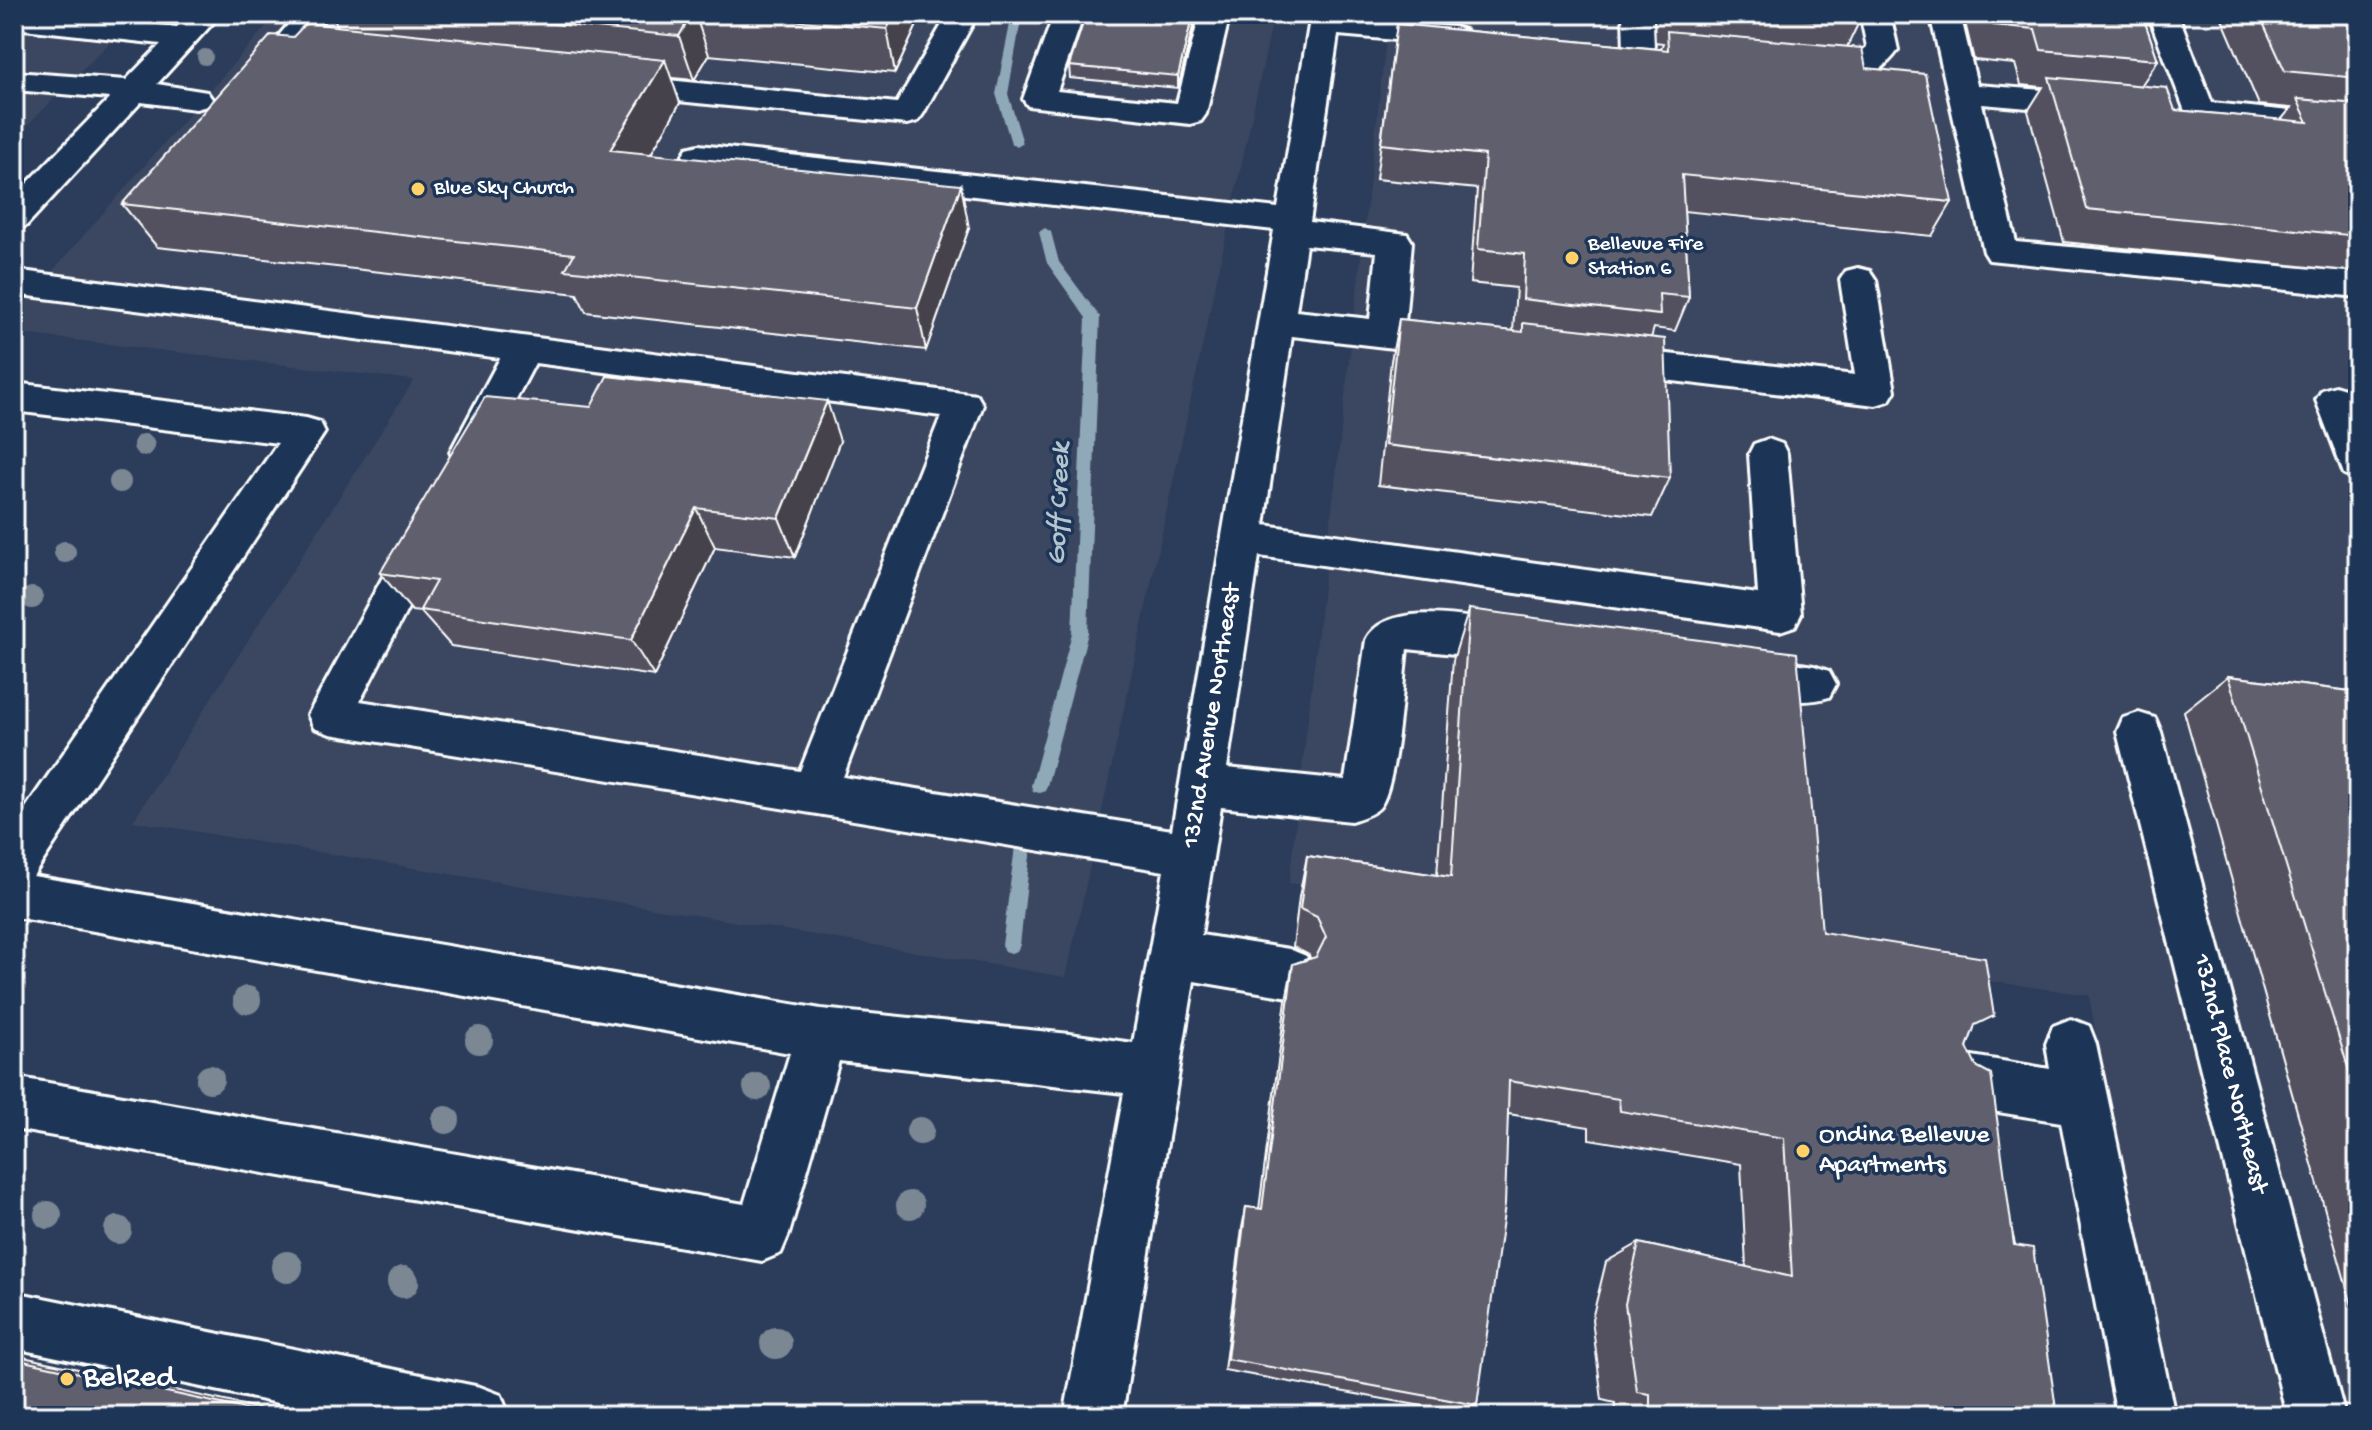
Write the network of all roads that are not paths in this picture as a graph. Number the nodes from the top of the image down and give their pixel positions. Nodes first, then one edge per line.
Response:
1 (313, 14) edge
2 (963, 14) edge
3 (1069, 14) edge
4 (1215, 14) edge
5 (1638, 14) edge
6 (1875, 14) edge
7 (1945, 14) edge
8 (2163, 14) edge
9 (14, 19) edge
10 (1326, 19) edge
11 (1437, 24) edge
12 (196, 26) edge
13 (1483, 39) edge
14 (1608, 50) edge
15 (1639, 52) junction
16 (1670, 55) edge
17 (344, 57) edge
18 (1778, 65) edge
19 (14, 81) edge
20 (594, 82) edge
21 (134, 91) junction
22 (1963, 93) junction
23 (196, 99) dead end
24 (2121, 106) edge
25 (2168, 109) edge
26 (2199, 112) junction
27 (2358, 128) edge
28 (699, 155) edge
29 (14, 218) edge
30 (1292, 226) junction
31 (1858, 280) dead end
32 (14, 282) edge
33 (2358, 285) edge
34 (1277, 321) junction
35 (1386, 335) junction
36 (1481, 346) edge
37 (523, 350) junction
38 (1575, 356) edge
39 (14, 397) edge
40 (2335, 400) dead end
41 (1768, 454) dead end
42 (2358, 464) edge
43 (1242, 538) junction
44 (1555, 648) edge
45 (1707, 669) edge
46 (1814, 684) dead end
47 (2139, 732) dead end
48 (1202, 785) junction
49 (814, 793) junction
50 (1191, 854) junction
51 (14, 864) edge
52 (14, 895) edge
53 (1173, 954) junction
54 (1289, 973) edge
55 (821, 1034) junction
56 (2071, 1044) dead end
57 (1154, 1072) junction
58 (1942, 1077) edge
59 (2082, 1100) junction
60 (14, 1103) edge
61 (14, 1320) edge
62 (480, 1416) edge
63 (1093, 1416) edge
64 (2146, 1416) edge
65 (2316, 1416) edge

1 - 17 street
2 - 20 street
3 - 4 street
5 - 15 street
6 - 18 street
7 - 22 street
8 - 26 street
9 - 12 street
10 - 11 street
10 - 30 street, 132nd Avenue Northeast
11 - 13 street
12 - 21 street
14 - 15 street
15 - 16 street
19 - 21 street
21 - 23 street
21 - 29 street
22 - 24 street
22 - 33 street
25 - 26 street
26 - 27 street
28 - 30 street
30 - 34 street, 132nd Avenue Northeast
30 - 35 street
31 - 38 street
32 - 37 street
34 - 35 street
34 - 43 street, 132nd Avenue Northeast
35 - 36 street
37 - 49 street
37 - 49 street
39 - 51 street
40 - 42 street
41 - 43 street
43 - 48 street, 132nd Avenue Northeast
44 - 48 street
45 - 46 street
47 - 65 street, 132nd Place Northeast
48 - 50 street, 132nd Avenue Northeast
49 - 50 street
50 - 53 street, 132nd Avenue Northeast
52 - 55 street
53 - 54 street
53 - 57 street, 132nd Avenue Northeast
55 - 57 street
55 - 60 street
56 - 59 street
57 - 63 street, 132nd Avenue Northeast
58 - 59 street
59 - 64 street
61 - 62 street

